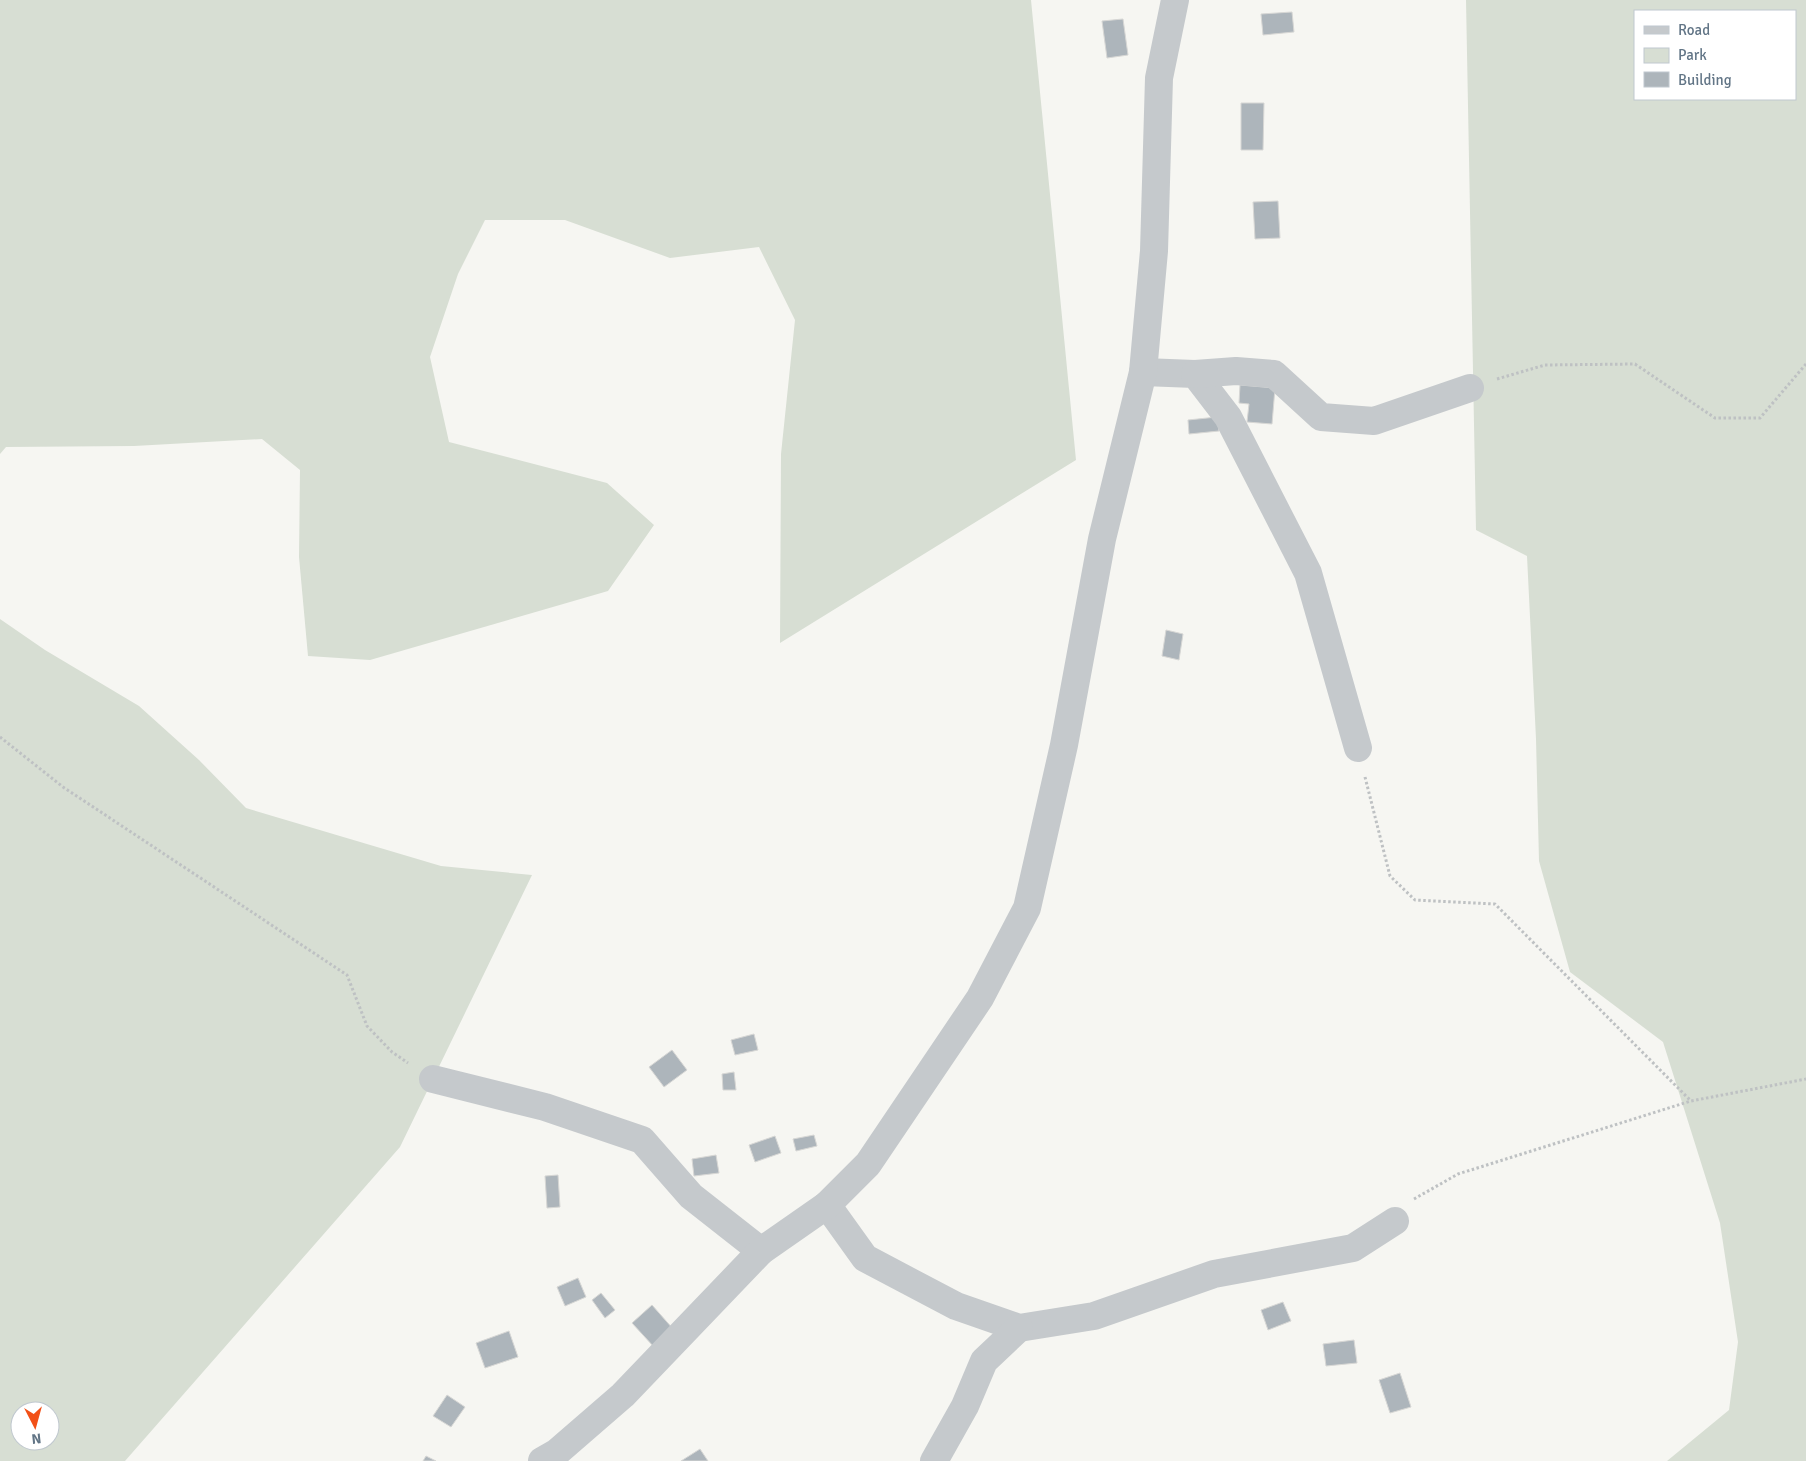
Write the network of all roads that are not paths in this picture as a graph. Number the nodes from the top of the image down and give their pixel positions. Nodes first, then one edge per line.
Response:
1 (1175, 0) edge
2 (1144, 372) junction
3 (1196, 374) junction
4 (1470, 388) road end
5 (1358, 748) road end
6 (433, 1079) road end
7 (827, 1205) junction
8 (1395, 1221) road end
9 (761, 1252) junction
10 (1019, 1328) junction
11 (542, 1461) edge
12 (934, 1461) edge

1 - 2 street
2 - 3 street
2 - 7 street
3 - 4 street
3 - 5 street
6 - 9 street
7 - 9 street
7 - 10 street
8 - 10 street
9 - 11 street
10 - 12 street

